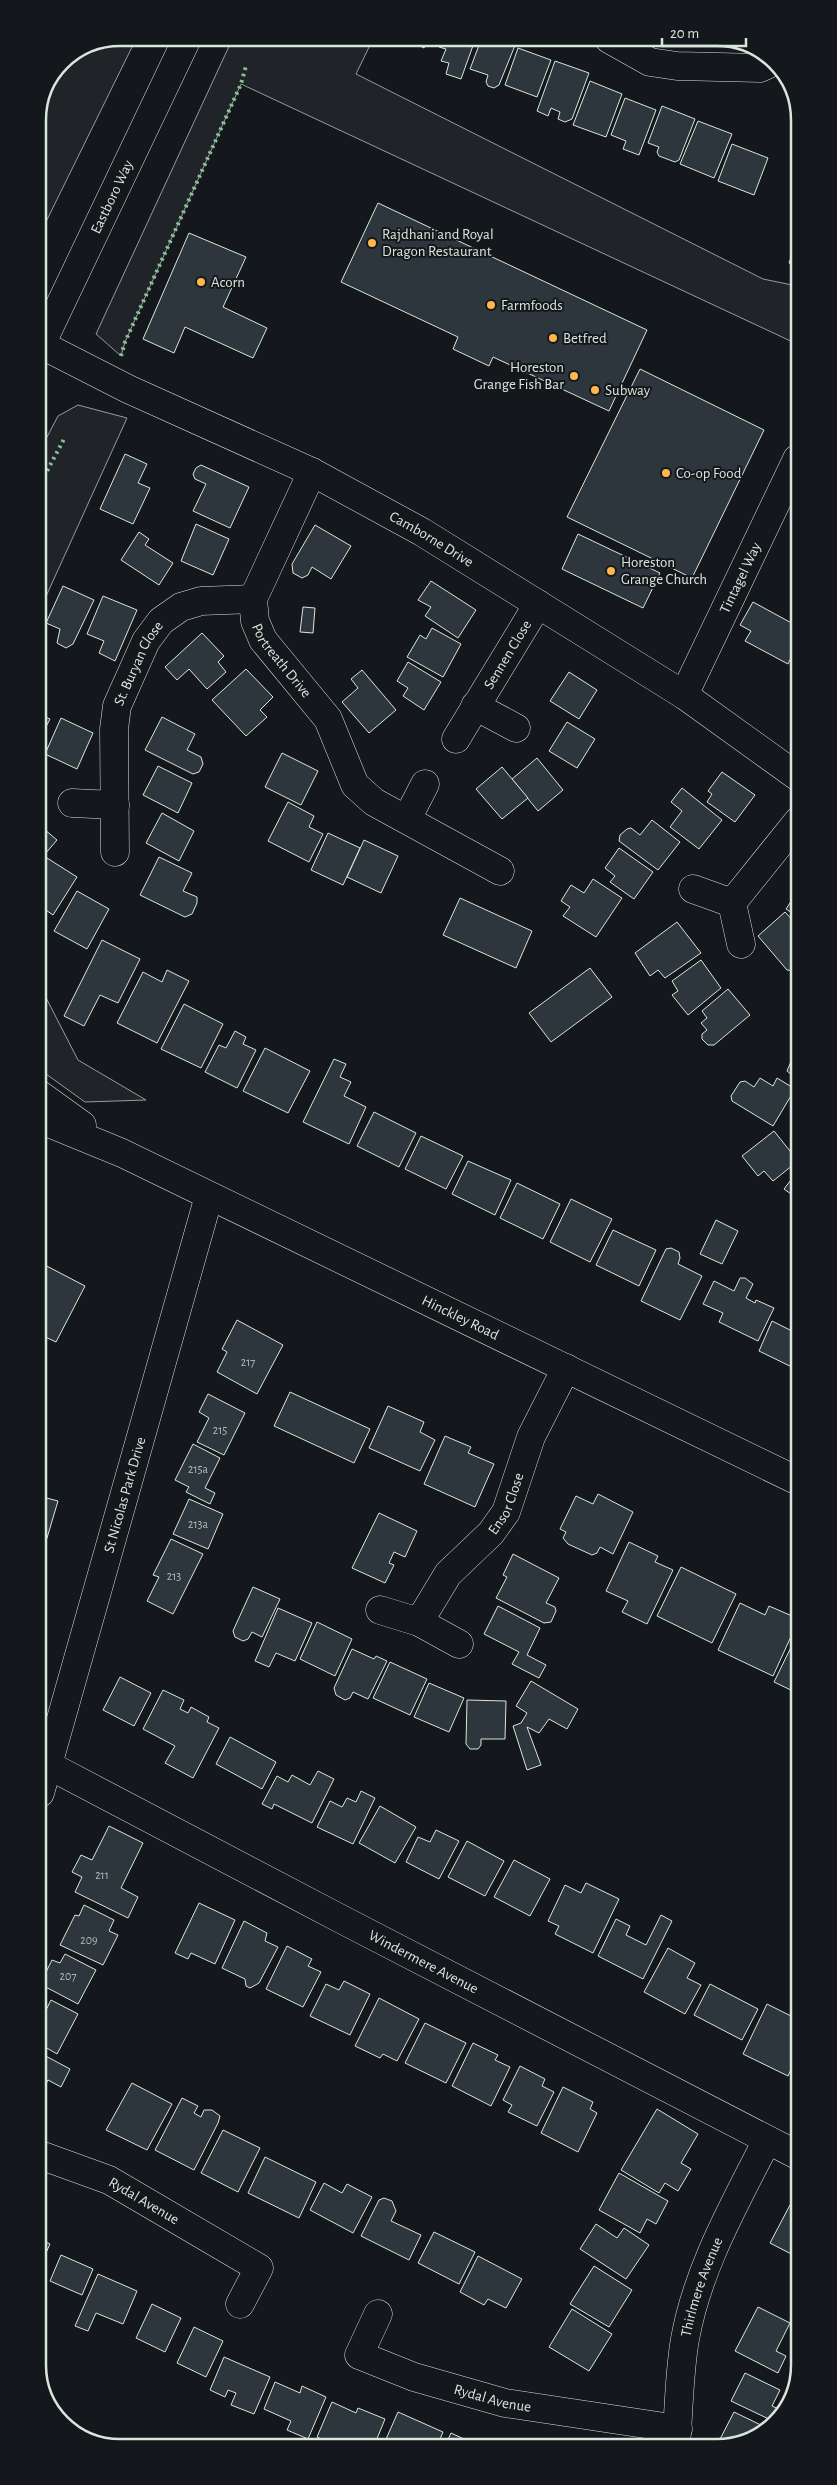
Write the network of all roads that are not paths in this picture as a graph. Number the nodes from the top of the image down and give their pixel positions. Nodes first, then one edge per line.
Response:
1 (184, 46) edge
2 (621, 46) edge
3 (766, 65) edge
4 (46, 331) edge
5 (46, 349) edge
6 (312, 472) junction
7 (791, 472) edge
8 (254, 599) junction
9 (538, 604) junction
10 (684, 696) junction
11 (475, 706) junction
12 (516, 728) dead end
13 (456, 739) dead end
14 (791, 772) edge
15 (425, 784) dead end
16 (72, 803) dead end
17 (115, 805) junction
18 (407, 819) junction
19 (791, 830) edge
20 (115, 852) dead end
21 (500, 871) dead end
22 (693, 889) dead end
23 (732, 903) junction
24 (740, 944) dead end
25 (46, 1099) edge
26 (46, 1122) edge
27 (122, 1153) junction
28 (209, 1196) junction
29 (566, 1368) junction
30 (791, 1478) edge
31 (380, 1610) dead end
32 (419, 1622) junction
33 (460, 1644) dead end
34 (48, 1764) junction
35 (46, 1771) edge
36 (768, 2140) junction
37 (791, 2152) edge
38 (46, 2157) edge
39 (240, 2304) dead end
40 (378, 2314) dead end
41 (677, 2437) edge

1 - 4 street, Eastboro Way
2 - 3 street
5 - 6 street, Camborne Drive
6 - 8 street, Portreath Drive
6 - 9 street, Camborne Drive
7 - 10 street, Tintagel Way
8 - 17 street, St. Buryan Close
8 - 18 street, Portreath Drive
9 - 10 street, Camborne Drive
9 - 11 street, Sennen Close
10 - 14 street, Camborne Drive
11 - 12 street, Sennen Close
11 - 13 street, Sennen Close
15 - 18 street
16 - 17 street
17 - 20 street, St. Buryan Close
18 - 21 street, Portreath Drive
19 - 23 street
22 - 23 street
23 - 24 street
25 - 27 street, Hinckley Road
26 - 27 street, Hinckley Road
27 - 28 street, Hinckley Road
28 - 29 street, Hinckley Road
28 - 34 street, St Nicolas Park Drive
29 - 30 street, Hinckley Road
29 - 32 street, Ensor Close
31 - 32 street
32 - 33 street
34 - 35 street, St Nicolas Park Drive
34 - 36 street, Windermere Avenue
36 - 37 street, Windermere Avenue
36 - 41 street, Thirlmere Avenue
38 - 39 street, Rydal Avenue
40 - 41 street, Rydal Avenue

